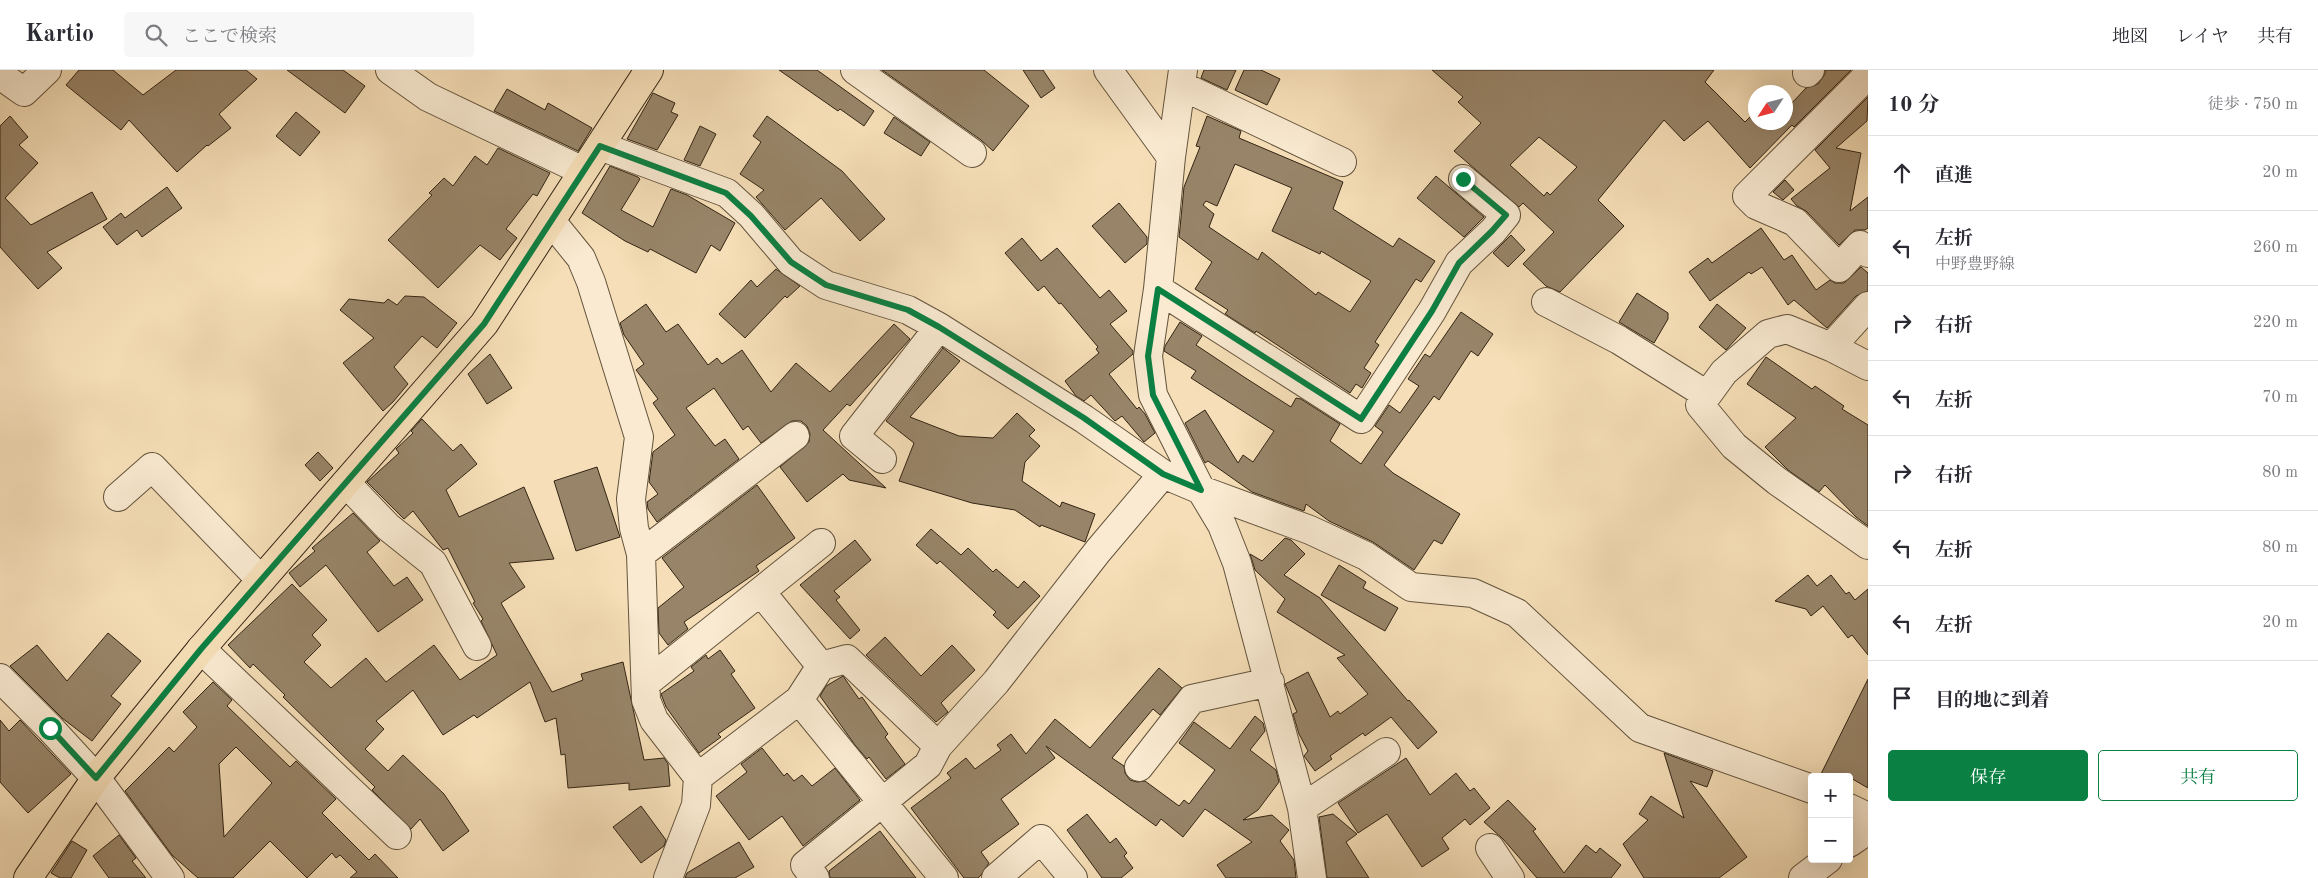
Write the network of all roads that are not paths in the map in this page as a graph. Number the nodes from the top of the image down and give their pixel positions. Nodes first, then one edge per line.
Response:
1 (47, 70) edge
2 (390, 70) edge
3 (649, 70) edge
4 (855, 70) edge
5 (1108, 70) edge
6 (0, 75) edge
7 (1868, 75) edge
8 (1182, 78) edge
9 (600, 146) junction
10 (972, 153) dead end
11 (1171, 157) junction
12 (1342, 162) dead end
13 (583, 171) junction
14 (1463, 179) dead end
15 (551, 221) junction
16 (1868, 253) edge
17 (1158, 289) junction
18 (1546, 302) dead end
19 (1868, 306) edge
20 (939, 327) junction
21 (1831, 347) junction
22 (1868, 366) edge
23 (1707, 395) junction
24 (795, 436) dead end
25 (882, 459) dead end
26 (1163, 474) junction
27 (346, 483) junction
28 (1201, 490) junction
29 (118, 497) dead end
30 (821, 543) dead end
31 (1868, 544) edge
32 (641, 554) junction
33 (261, 580) junction
34 (761, 592) junction
35 (477, 646) dead end
36 (201, 649) junction
37 (821, 666) junction
38 (0, 678) edge
39 (1270, 682) junction
40 (646, 683) junction
41 (799, 700) junction
42 (938, 746) junction
43 (1386, 752) dead end
44 (1139, 768) dead end
45 (698, 777) junction
46 (96, 778) junction
47 (1808, 788) edge
48 (883, 803) junction
49 (1302, 808) junction
50 (1853, 810) edge
51 (1868, 817) edge
52 (1868, 830) edge
53 (396, 836) dead end
54 (1853, 840) edge
55 (1490, 848) dead end
56 (1823, 863) edge
57 (28, 878) edge
58 (170, 878) edge
59 (668, 878) edge
60 (815, 878) edge
61 (944, 878) edge
62 (996, 878) edge
63 (1073, 878) edge
64 (1312, 878) edge
65 (1510, 878) edge
66 (1802, 878) edge

1 - 6 street
2 - 13 street
3 - 9 main road
4 - 10 street
5 - 11 street
7 - 16 street
8 - 11 street
8 - 12 street
9 - 13 main road
9 - 20 street
11 - 17 street
13 - 15 main road
14 - 17 street
15 - 27 main road
15 - 32 street
17 - 28 street
18 - 23 street
19 - 21 street
20 - 25 street
20 - 26 street
21 - 22 street
21 - 23 street
23 - 31 street
24 - 32 street
26 - 28 street
26 - 42 street
27 - 33 main road
27 - 35 street
28 - 39 street
28 - 47 street
29 - 33 street
30 - 34 street
32 - 40 street
33 - 36 main road
34 - 37 street
34 - 40 street
36 - 46 main road
36 - 53 street
37 - 41 street
37 - 42 street
38 - 46 street
39 - 44 street
39 - 49 street
40 - 45 street
41 - 45 street
41 - 48 street
42 - 48 street
43 - 49 street
45 - 59 street
46 - 57 main road
46 - 58 street
48 - 60 street
48 - 61 street
49 - 64 street
50 - 51 street
52 - 54 street
55 - 65 street
56 - 66 street
62 - 63 street

